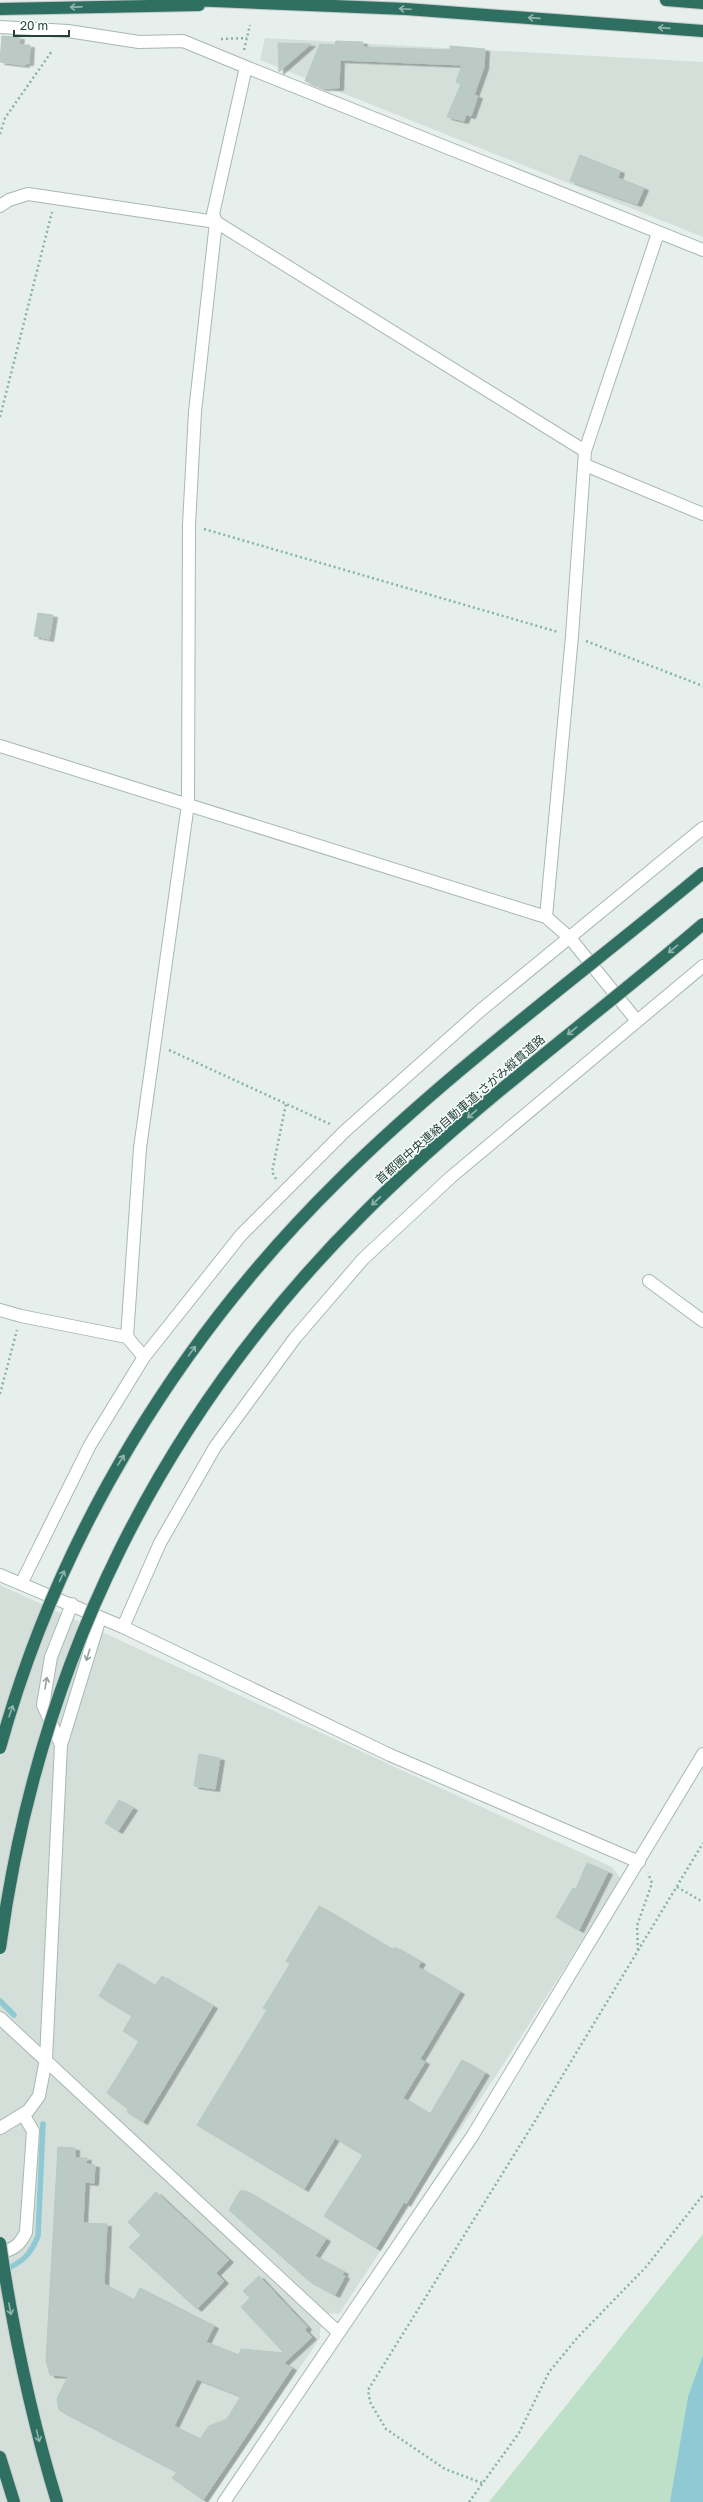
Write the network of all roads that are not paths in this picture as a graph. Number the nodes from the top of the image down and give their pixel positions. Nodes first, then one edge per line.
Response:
1 (191, 0) edge
2 (666, 0) edge
3 (703, 3) edge
4 (255, 4) junction
5 (0, 9) edge
6 (0, 27) edge
7 (703, 31) edge
8 (243, 65) junction
9 (0, 206) edge
10 (216, 222) junction
11 (658, 233) junction
12 (703, 250) edge
13 (585, 451) junction
14 (585, 466) junction
15 (703, 514) edge
16 (0, 746) edge
17 (188, 804) junction
18 (703, 828) edge
19 (703, 873) edge
20 (546, 917) junction
21 (703, 924) edge
22 (570, 938) junction
23 (703, 966) edge
24 (637, 1022) junction
25 (649, 1281) dead end
26 (0, 1310) edge
27 (703, 1321) edge
28 (126, 1337) junction
29 (144, 1357) junction
30 (0, 1575) edge
31 (21, 1584) junction
32 (72, 1604) junction
33 (100, 1618) junction
34 (123, 1626) junction
35 (61, 1745) junction
36 (0, 1748) edge
37 (703, 1754) edge
38 (638, 1862) junction
39 (0, 1948) edge
40 (0, 2018) edge
41 (46, 2059) junction
42 (24, 2114) junction
43 (0, 2128) edge
44 (0, 2243) edge
45 (0, 2253) edge
46 (338, 2332) junction
47 (0, 2457) edge
48 (14, 2502) edge
49 (57, 2502) edge
50 (224, 2502) edge

1 - 4 highway
2 - 3 highway
4 -> 5 highway
7 -> 4 highway
6 - 8 street
8 - 10 street
8 - 11 street
9 - 10 street
10 - 13 street
10 - 17 street
11 - 12 street
11 - 13 street
13 - 14 street
14 - 15 street
14 - 20 street
16 - 17 street
17 - 20 street
17 - 28 street
18 - 22 street
36 -> 19 highway, bridge
20 - 22 street
21 -> 39 highway, 首都圏中央連絡自動車道;さがみ縦貫道路, bridge
22 - 24 street
22 - 29 street
23 - 24 street
24 - 34 street
25 - 27 street
26 - 28 street
28 - 29 street
29 - 31 street
30 - 31 street
31 - 32 street
32 - 33 street
35 -> 32 street
33 - 34 street
33 -> 35 street
34 - 38 street
35 - 41 street
37 - 38 street
38 - 46 street
40 - 41 street
41 - 42 street
41 - 46 street
42 - 43 street
42 - 45 street
44 -> 49 highway, bridge
46 - 50 street
47 - 48 highway

